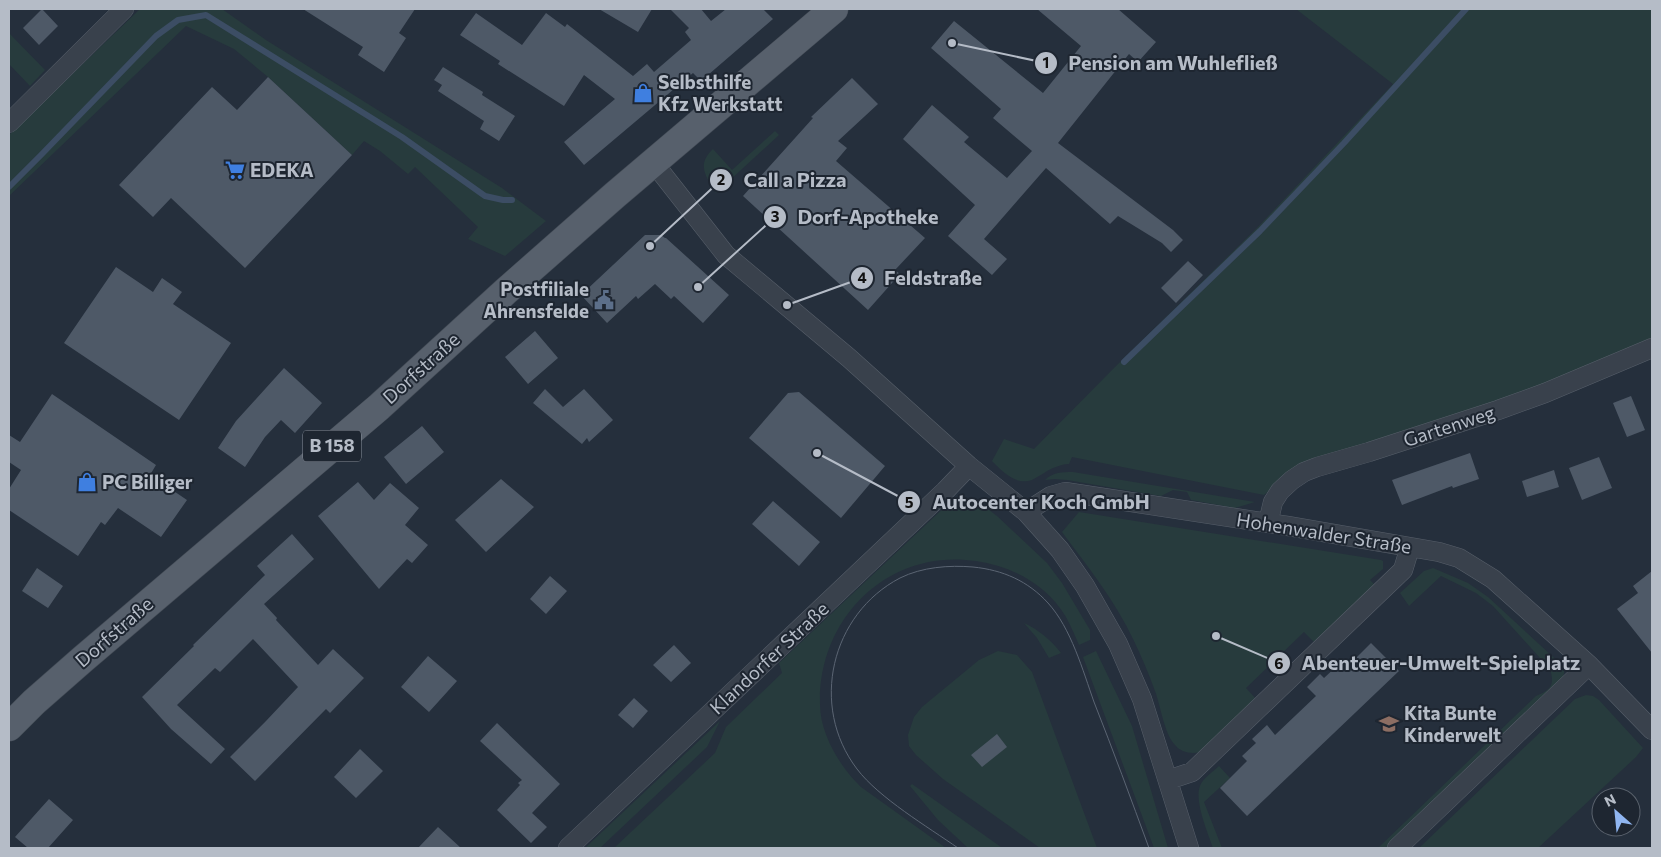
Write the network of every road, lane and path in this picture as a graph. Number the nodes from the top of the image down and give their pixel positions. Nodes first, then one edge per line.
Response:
1 (124, 9) edge
2 (834, 9) edge
3 (9, 123) edge
4 (653, 162) junction
5 (1652, 348) edge
6 (965, 462) junction
7 (1026, 512) junction
8 (1268, 523) junction
9 (1410, 547) junction
10 (1589, 665) junction
11 (9, 727) edge
12 (1652, 730) edge
13 (1168, 780) junction
14 (568, 848) edge
15 (1189, 848) edge
16 (1397, 848) edge

1 - 3 street
2 - 4 main road, Dorfstraße / B 158
4 - 6 street
4 - 11 main road, Dorfstraße / B 158
5 - 8 street, Gartenweg
6 - 7 street
6 - 14 street, Klandorfer Straße
7 - 8 street, Hohenwalder Straße
7 - 13 street
8 - 9 street, Hohenwalder Straße
9 - 10 street, Hohenwalder Straße
9 - 13 street
10 - 12 street, Hohenwalder Straße
10 - 16 street
13 - 15 street

